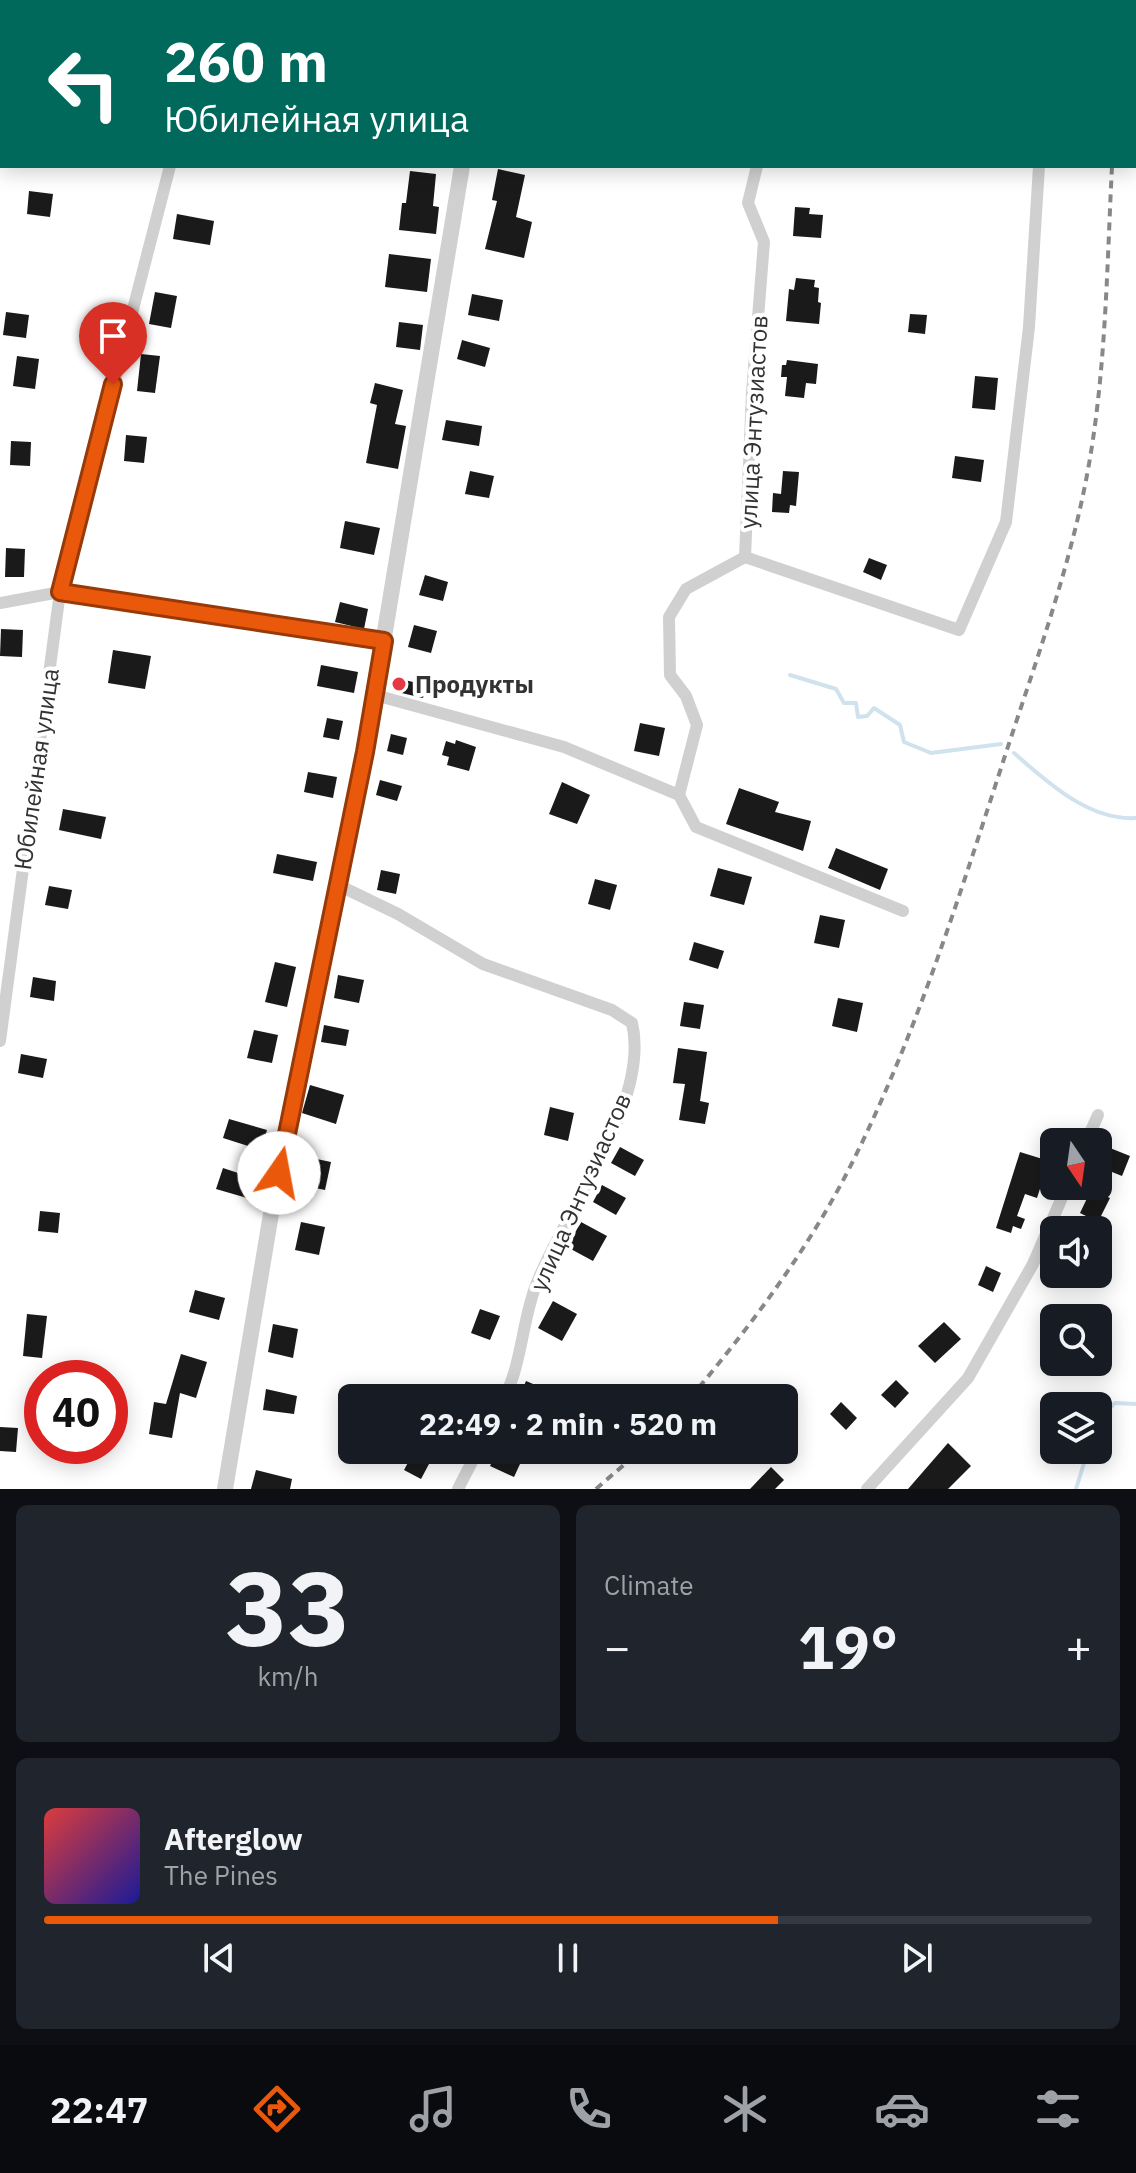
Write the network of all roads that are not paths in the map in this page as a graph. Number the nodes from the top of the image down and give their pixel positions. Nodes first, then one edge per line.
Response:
1 (169, 168) edge
2 (462, 168) edge
3 (757, 168) edge
4 (1039, 168) edge
5 (745, 557) junction
6 (60, 592) junction
7 (0, 603) edge
8 (384, 641) junction
9 (375, 695) junction
10 (679, 795) junction
11 (338, 885) junction
12 (903, 911) dead end
13 (0, 1041) edge
14 (1098, 1115) dead end
15 (1092, 1128) edge
16 (1061, 1200) edge
17 (508, 1384) edge
18 (471, 1464) edge
19 (225, 1489) edge
20 (458, 1489) edge
21 (867, 1489) edge

1 - 6 street, Юбилейная улица
2 - 8 street
3 - 5 street, улица Энтузиастов
4 - 5 street, улица Энтузиастов
5 - 10 street
6 - 7 street
6 - 8 street
6 - 13 street, Юбилейная улица
8 - 9 street
9 - 10 street
9 - 11 street
10 - 12 street
11 - 17 street, улица Энтузиастов
11 - 19 street
14 - 15 street
16 - 21 street
18 - 20 street

